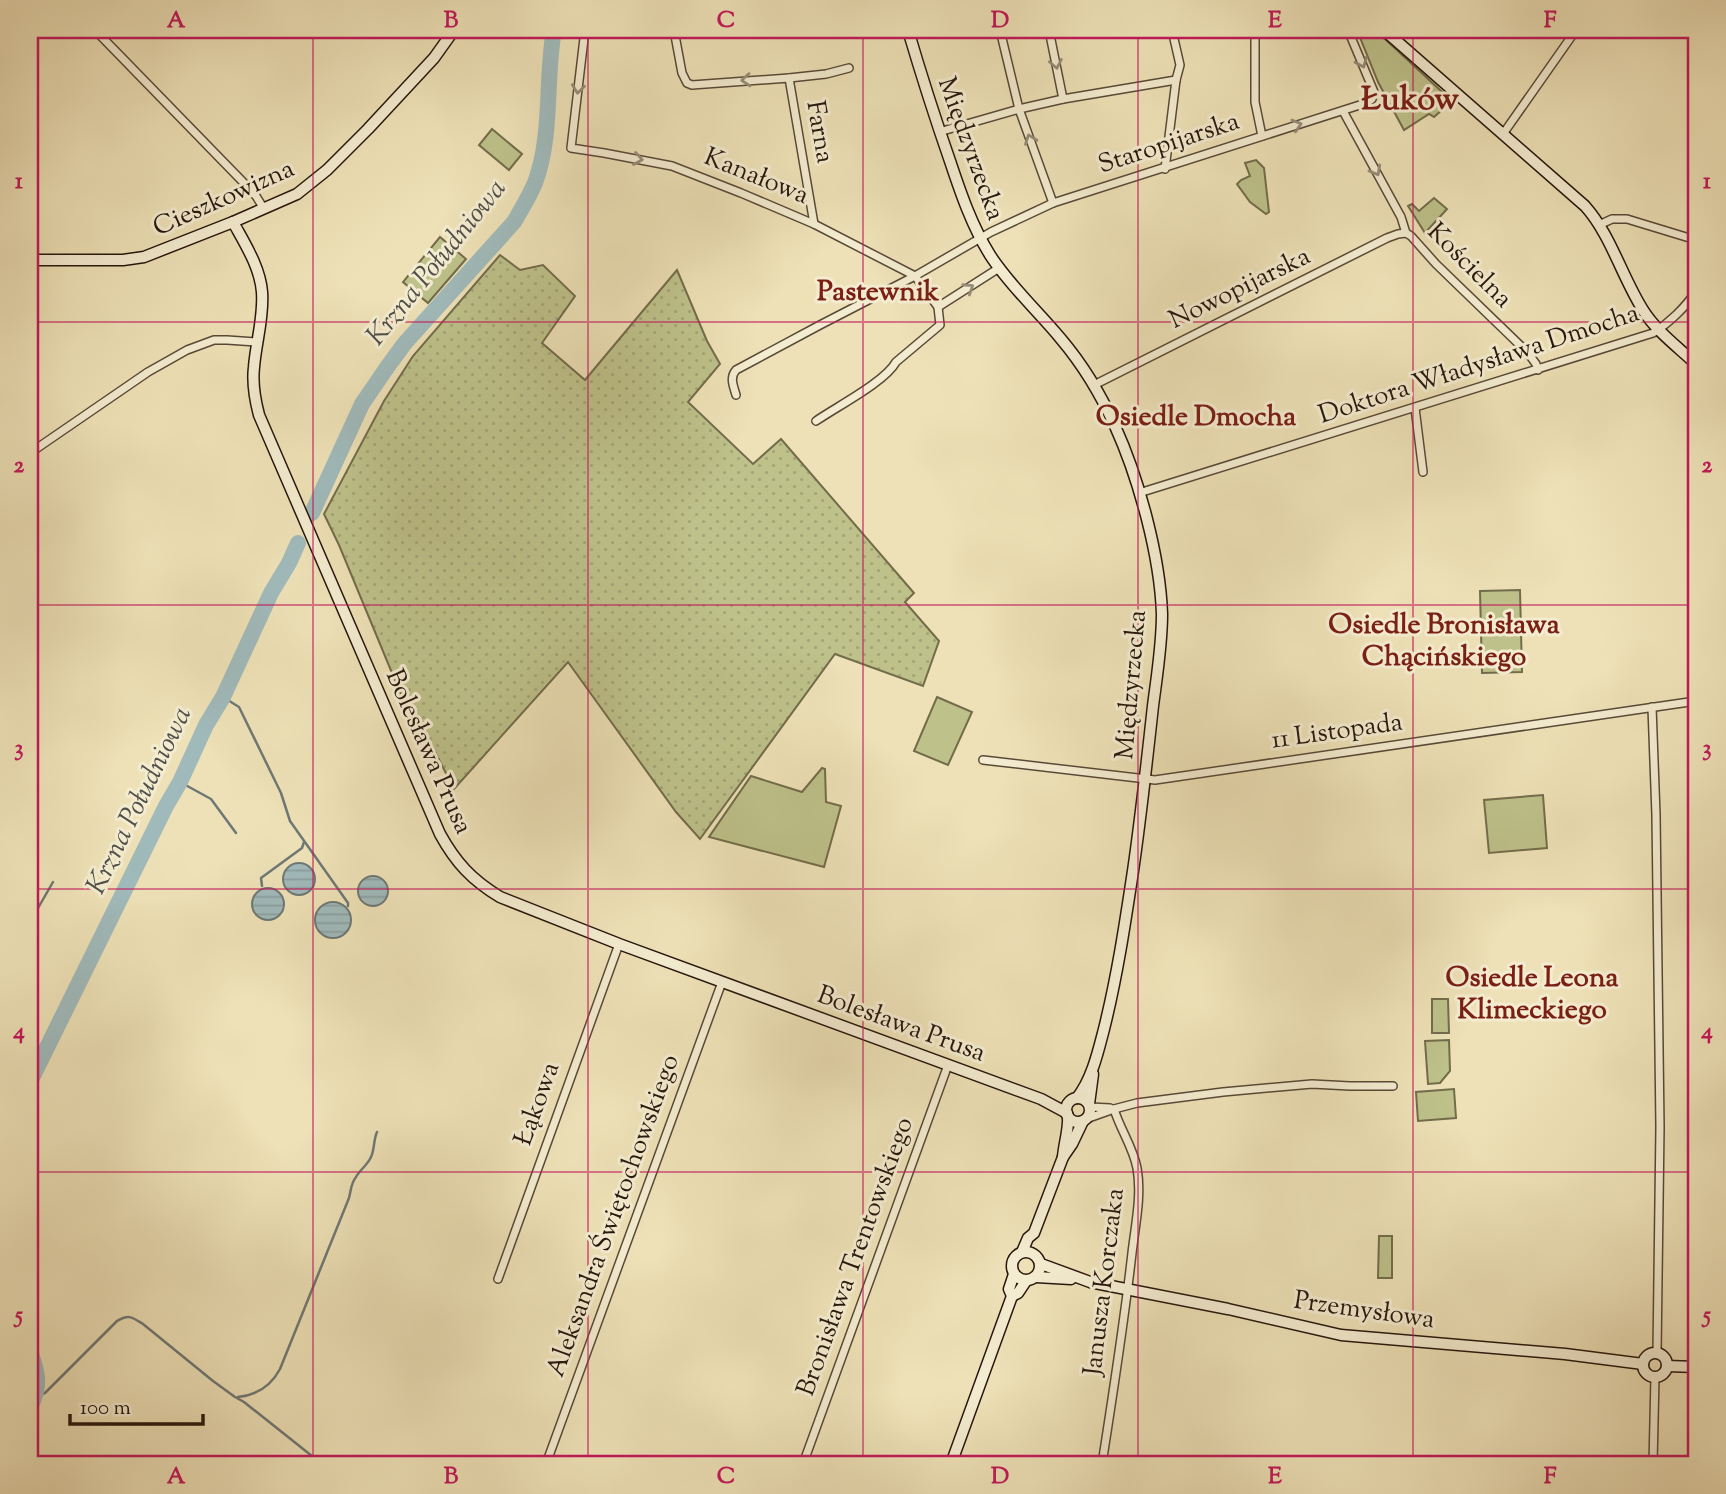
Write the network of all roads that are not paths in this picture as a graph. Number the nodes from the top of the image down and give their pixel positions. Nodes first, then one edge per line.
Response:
1 (95, 30) edge
2 (454, 30) edge
3 (585, 30) edge
4 (674, 30) edge
5 (908, 30) edge
6 (1000, 30) edge
7 (1049, 30) edge
8 (1172, 30) edge
9 (1255, 30) edge
10 (1348, 30) edge
11 (1384, 30) edge
12 (1576, 30) edge
13 (849, 68) dead end
14 (789, 78) junction
15 (1176, 80) junction
16 (1063, 99) junction
17 (1019, 109) junction
18 (1343, 111) junction
19 (939, 132) junction
20 (1503, 134) junction
21 (1262, 136) junction
22 (1165, 169) junction
23 (1053, 203) junction
24 (264, 209) junction
25 (233, 222) junction
26 (814, 224) junction
27 (1599, 225) junction
28 (1405, 233) junction
29 (980, 238) junction
30 (1696, 240) edge
31 (30, 260) edge
32 (999, 268) junction
33 (915, 276) junction
34 (1696, 291) edge
35 (938, 307) junction
36 (1659, 329) junction
37 (257, 342) junction
38 (1696, 364) edge
39 (1538, 370) junction
40 (1094, 385) junction
41 (736, 395) dead end
42 (1415, 408) junction
43 (816, 421) dead end
44 (30, 453) edge
45 (1423, 472) dead end
46 (1139, 493) junction
47 (1696, 701) edge
48 (1652, 707) junction
49 (983, 760) dead end
50 (1146, 779) junction
51 (619, 944) junction
52 (722, 982) junction
53 (948, 1065) junction
54 (1093, 1066) junction
55 (1393, 1086) dead end
56 (1089, 1105) junction
57 (1070, 1107) junction
58 (1114, 1109) junction
59 (1085, 1120) junction
60 (1063, 1157) junction
61 (1028, 1253) junction
62 (1041, 1264) junction
63 (1014, 1274) junction
64 (498, 1279) dead end
65 (1031, 1279) junction
66 (1082, 1279) junction
67 (1128, 1289) junction
68 (1012, 1296) junction
69 (1657, 1353) junction
70 (1643, 1364) junction
71 (1667, 1366) junction
72 (1696, 1367) edge
73 (1655, 1377) junction
74 (546, 1464) edge
75 (803, 1464) edge
76 (951, 1464) edge
77 (1102, 1464) edge
78 (1653, 1464) edge

1 - 24 street
2 - 24 street, Cieszkowizna
3 -> 26 street, Kanałowa
14 -> 4 street, Farna
5 - 19 street, Międzyrzecka
6 - 17 street
7 -> 16 street
8 - 15 street
9 - 21 street
10 -> 18 street, Staropijarska
11 - 20 street
12 - 20 street
13 - 14 street
14 - 26 street, Farna
15 - 16 street
15 - 22 street
16 - 17 street
17 - 19 street
23 -> 17 street
21 -> 18 street, Staropijarska
18 -> 28 street, Kościelna
19 - 29 street, Międzyrzecka
20 - 27 street
21 - 22 street, Staropijarska
22 - 23 street, Staropijarska
23 - 29 street, Staropijarska
24 - 25 street, Cieszkowizna
25 - 31 street, Cieszkowizna
25 - 37 street, Bolesława Prusa
26 - 33 street, Kanałowa
27 - 30 street
27 - 36 street
28 - 39 street, Kościelna
28 - 40 street, Nowopijarska
29 - 32 street, Międzyrzecka
29 - 33 street
35 -> 32 street
32 - 40 street, Międzyrzecka
33 - 35 street
33 - 41 street
34 - 36 street, Doktora Władysława Dmocha
35 - 43 street
36 - 38 street
36 - 39 street, Doktora Władysława Dmocha
37 - 44 street
37 - 51 street, Bolesława Prusa
39 - 42 street, Doktora Władysława Dmocha
40 - 46 street, Międzyrzecka
42 - 45 street
42 - 46 street, Doktora Władysława Dmocha
46 - 50 street, Międzyrzecka
47 - 48 street, 11 Listopada
48 - 50 street, 11 Listopada
48 - 69 street
49 - 50 street, 11 Listopada
50 - 54 street, Międzyrzecka
51 - 52 street, Bolesława Prusa
51 - 64 street, Łąkowa
52 - 53 street, Bolesława Prusa
52 - 74 street, Aleksandra Świętochowskiego
53 - 57 street, Bolesława Prusa
53 - 75 street, Bronisława Trentowskiego
54 - 56 street, Międzyrzecka
54 - 57 street, Międzyrzecka
55 - 58 street
56 - 57 street
56 - 58 street
56 - 59 street, Międzyrzecka
57 - 59 street
57 - 60 street, Międzyrzecka
58 - 59 street
58 - 67 street, Janusza Korczaka
59 - 60 street, Międzyrzecka
60 - 61 street, Międzyrzecka
61 - 62 street
61 - 63 street
62 - 65 street
62 - 66 street, Przemysłowa
63 - 65 street
63 - 68 street
65 - 66 street, Przemysłowa
65 - 68 street
66 - 67 street, Przemysłowa
67 - 70 street, Przemysłowa
67 - 77 street, Janusza Korczaka
68 - 76 street
69 - 70 street
69 - 71 street
70 - 73 street
71 - 72 street
71 - 73 street
73 - 78 street

